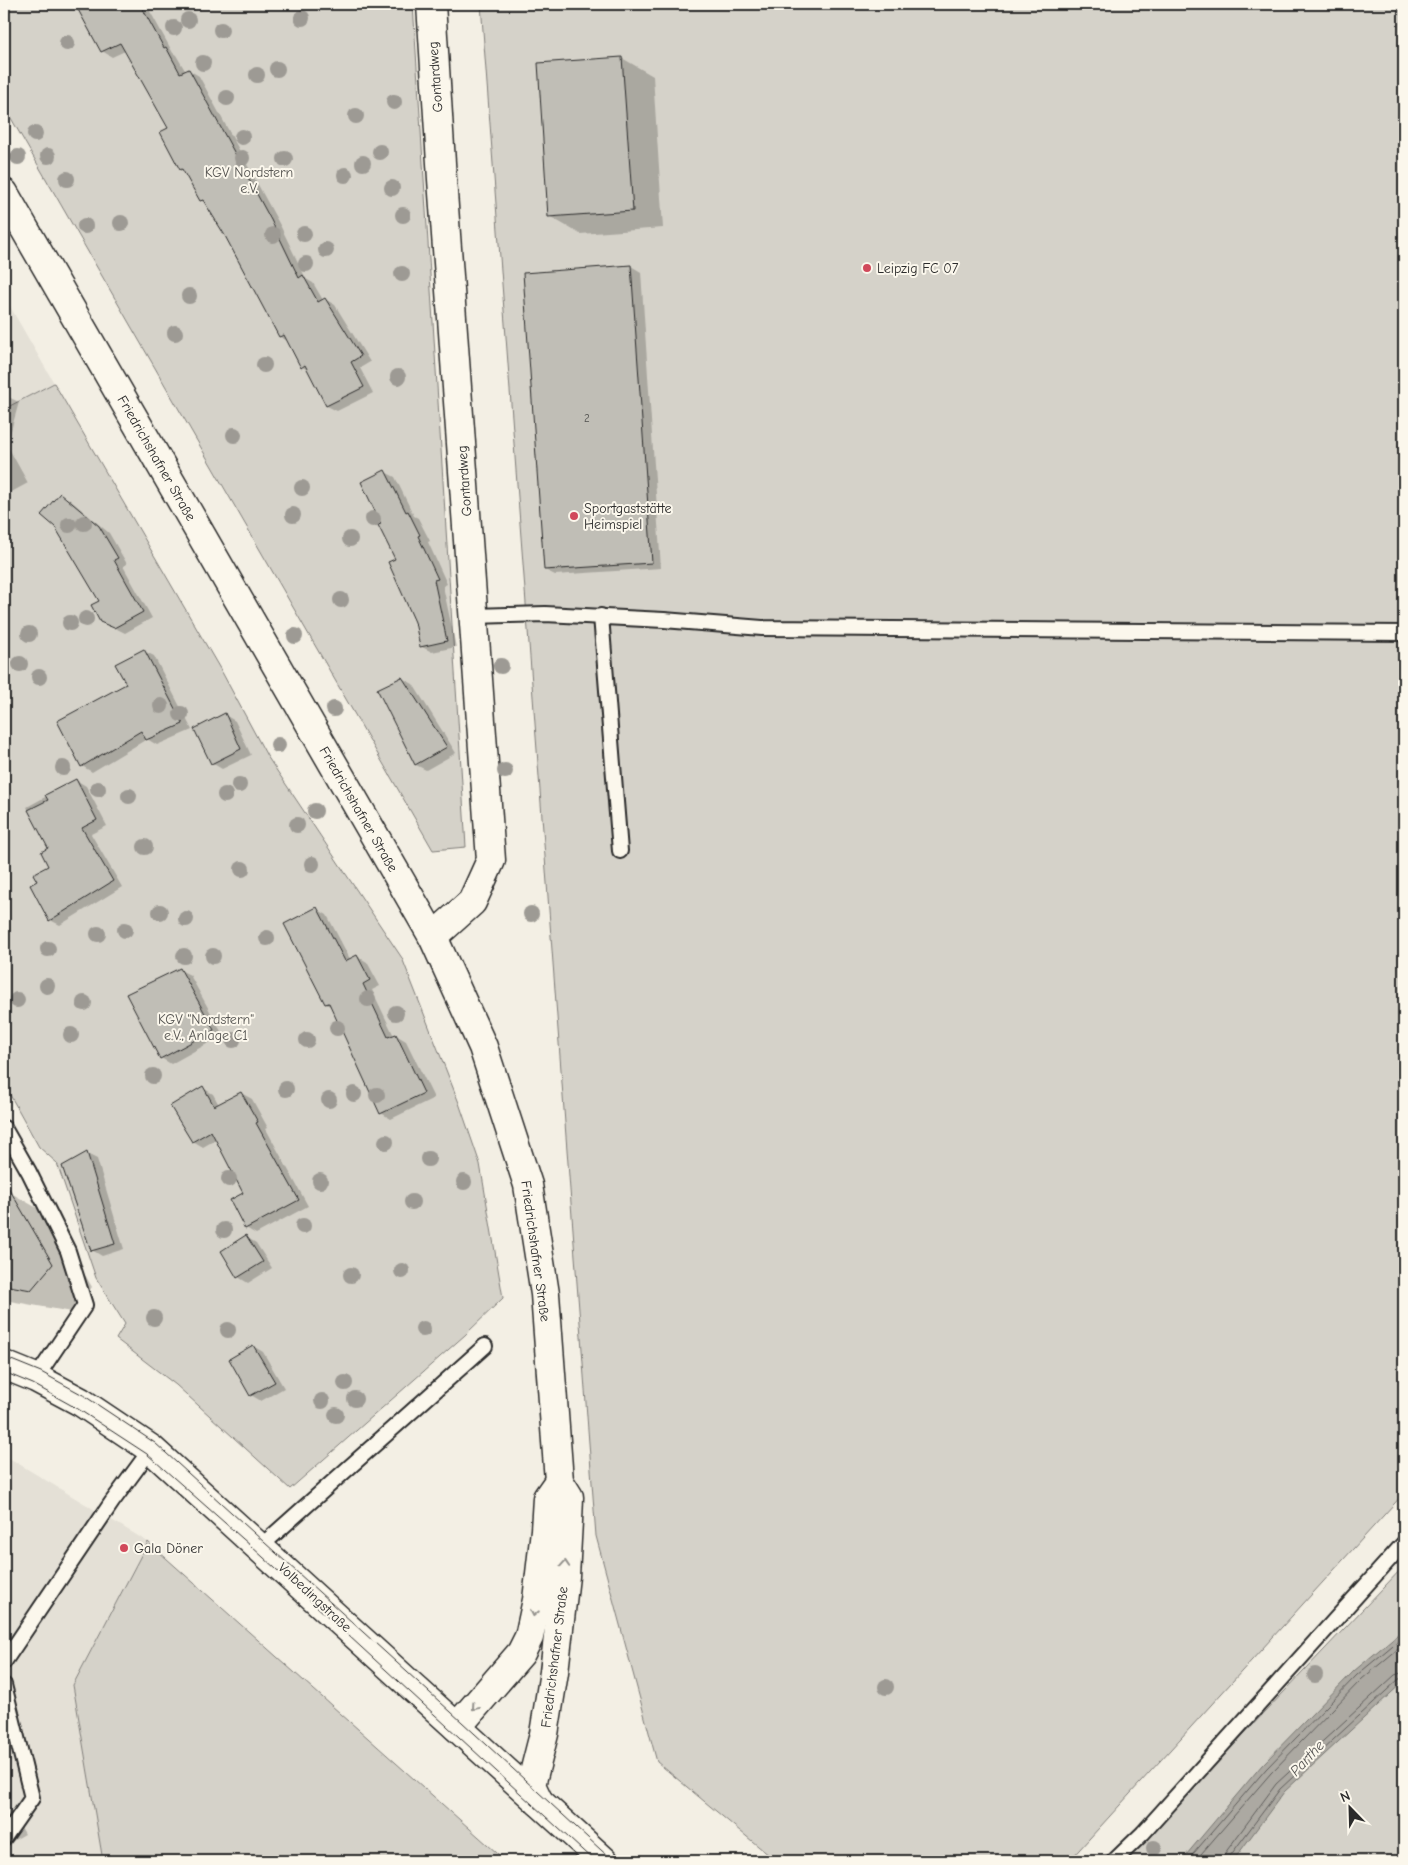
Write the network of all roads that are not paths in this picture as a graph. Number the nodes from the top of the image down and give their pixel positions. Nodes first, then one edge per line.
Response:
1 (430, 4) edge
2 (4, 193) edge
3 (474, 616) junction
4 (602, 616) junction
5 (1404, 633) edge
6 (620, 851) dead end
7 (433, 937) junction
8 (4, 1128) edge
9 (485, 1346) dead end
10 (4, 1365) edge
11 (36, 1378) junction
12 (151, 1449) junction
13 (559, 1481) junction
14 (1404, 1543) edge
15 (260, 1547) junction
16 (4, 1662) edge
17 (4, 1685) edge
18 (457, 1727) junction
19 (539, 1802) junction
20 (4, 1838) edge
21 (604, 1861) edge
22 (1114, 1861) edge

1 - 3 main road, Gontardweg
2 - 7 main road, Friedrichshafner Straße
3 - 4 lane
3 - 7 main road, Gontardweg
4 - 5 lane
4 - 6 lane
7 - 13 main road, Friedrichshafner Straße
8 - 11 lane
9 - 15 lane
10 - 11 main road, Volbedingstraße
11 - 12 main road, Volbedingstraße
12 - 15 main road, Volbedingstraße
12 - 16 lane
13 -> 18 main road, Friedrichshafner Straße
19 -> 13 main road, Friedrichshafner Straße
14 - 22 lane
15 - 18 main road, Volbedingstraße
17 - 20 lane
18 - 19 main road, Volbedingstraße
19 - 21 main road, Volbedingstraße

